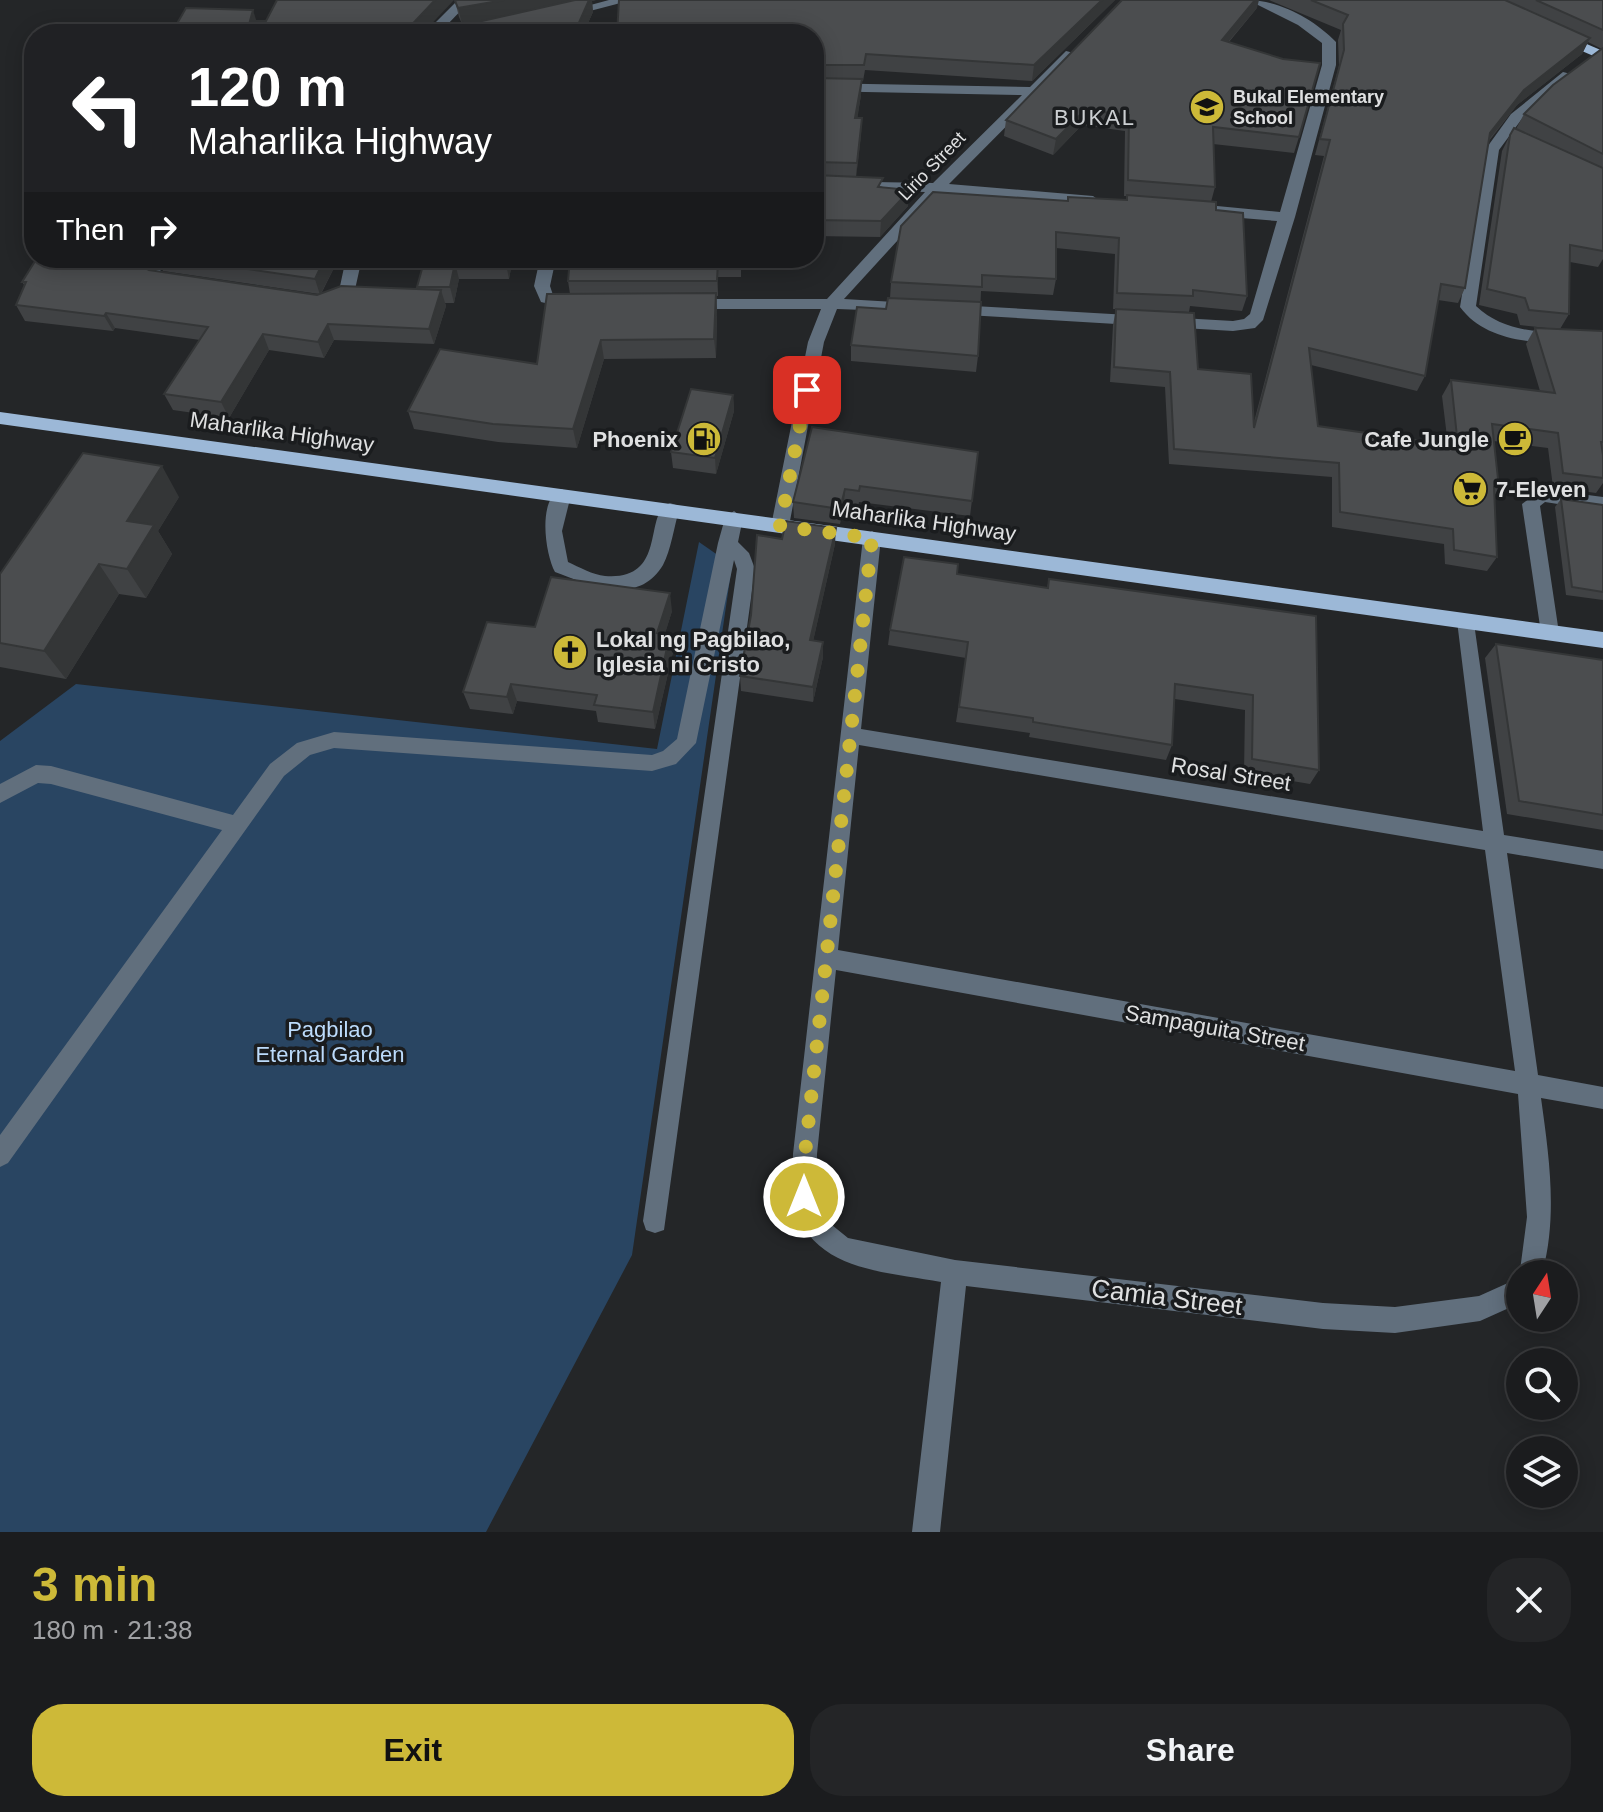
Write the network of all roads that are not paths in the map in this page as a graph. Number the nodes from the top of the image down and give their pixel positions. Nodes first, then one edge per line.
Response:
1 (465, 0) edge
2 (626, 0) edge
3 (1254, 0) edge
4 (549, 16) edge
5 (440, 24) edge
6 (1544, 30) edge
7 (1084, 40) edge
8 (1600, 55) edge
9 (824, 87) edge
10 (1034, 91) junction
11 (824, 185) edge
12 (937, 188) junction
13 (1105, 202) edge
14 (1196, 209) edge
15 (1288, 217) junction
16 (153, 268) edge
17 (352, 268) edge
18 (546, 268) edge
19 (191, 283) edge
20 (308, 301) edge
21 (679, 304) edge
22 (831, 304) junction
23 (588, 305) edge
24 (1603, 338) edge
25 (0, 418) edge
26 (562, 495) junction
27 (1603, 504) edge
28 (670, 510) junction
29 (734, 518) junction
30 (780, 526) junction
31 (872, 538) junction
32 (727, 543) junction
33 (1466, 621) junction
34 (1550, 633) junction
35 (1603, 640) edge
36 (852, 736) junction
37 (0, 794) edge
38 (237, 825) junction
39 (1495, 842) junction
40 (1603, 860) edge
41 (827, 958) junction
42 (1527, 1084) junction
43 (1603, 1098) edge
44 (0, 1155) edge
45 (655, 1221) dead end
46 (1536, 1260) edge
47 (955, 1272) junction
48 (1506, 1296) edge
49 (926, 1532) edge

1 - 5 street
2 - 4 street
3 - 15 street
6 - 8 main road
7 - 10 street, Lirio Street
8 - 24 street
9 - 10 street
10 - 12 street, Lirio Street
11 - 12 street
12 - 13 street
12 - 22 street, Lirio Street
14 - 15 street
15 - 22 street
16 - 19 street
17 - 20 street
18 - 23 street
21 - 22 street
22 - 30 street, Lirio Street
25 - 26 main road, Maharlika Highway
26 - 28 main road, Maharlika Highway
26 - 28 street
27 - 34 street
28 - 29 main road, Maharlika Highway
29 - 30 main road, Maharlika Highway
29 - 32 street
30 - 31 main road, Maharlika Highway
31 - 33 main road, Maharlika Highway
31 - 36 street
32 - 38 street
32 - 45 street
33 - 34 main road, Maharlika Highway
33 - 39 street
34 - 35 main road, Maharlika Highway
36 - 39 street, Rosal Street
36 - 41 street
37 - 38 street
38 - 44 street
39 - 40 street, Rosal Street
39 - 42 street
41 - 42 street, Sampaguita Street
41 - 47 street, Camia Street
42 - 43 street, Sampaguita Street
42 - 46 street
47 - 48 street, Camia Street
47 - 49 street

